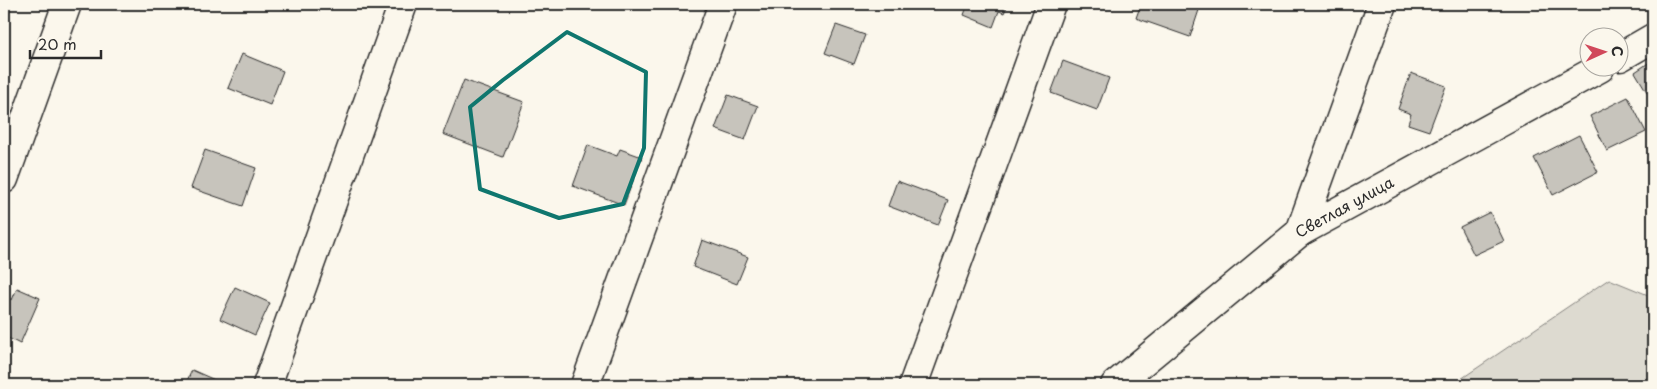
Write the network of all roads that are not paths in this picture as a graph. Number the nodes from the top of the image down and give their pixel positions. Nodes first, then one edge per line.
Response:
1 (67, 4) edge
2 (402, 4) edge
3 (723, 4) edge
4 (1051, 4) edge
5 (1382, 4) edge
6 (1653, 38) edge
7 (1630, 51) edge
8 (1582, 78) edge
9 (4, 180) edge
10 (1300, 232) junction
11 (267, 385) edge
12 (586, 385) edge
13 (913, 385) edge
14 (1114, 385) edge

1 - 9 street
2 - 11 street
3 - 12 street
4 - 13 street
5 - 10 street
6 - 7 street
8 - 10 street, Светлая улица
10 - 14 street, Светлая улица

